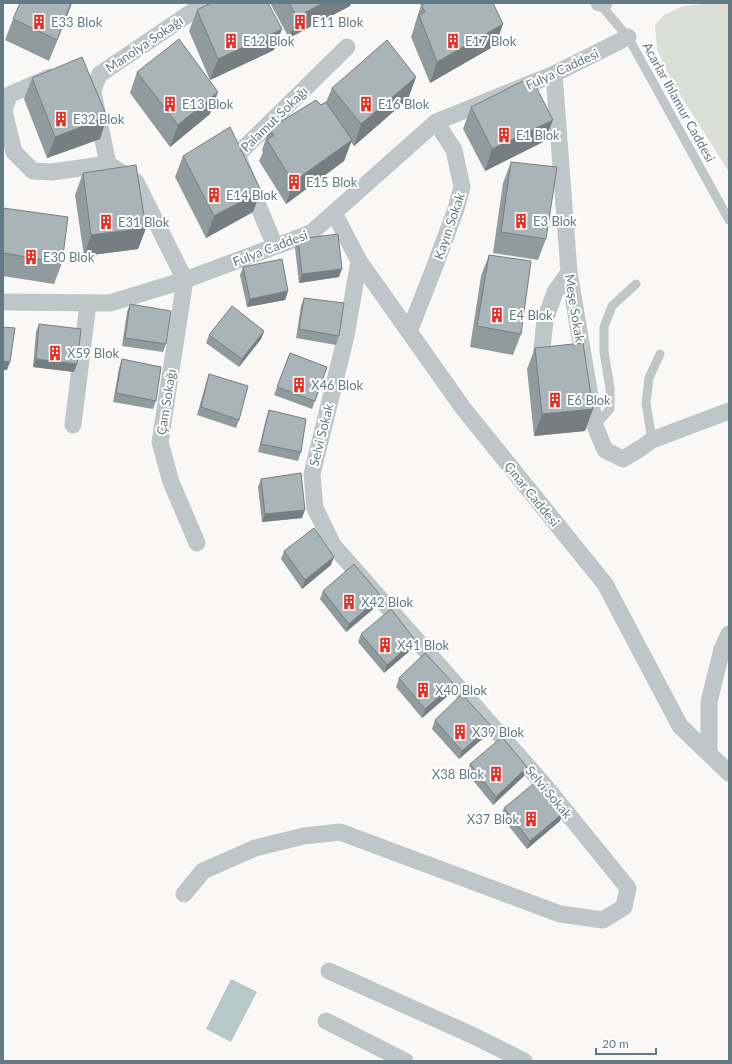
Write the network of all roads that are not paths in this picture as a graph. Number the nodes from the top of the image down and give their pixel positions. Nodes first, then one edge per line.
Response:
1 (205, 3) edge
2 (599, 3) edge
3 (604, 3) edge
4 (628, 37) junction
5 (347, 47) dead end
6 (554, 74) junction
7 (63, 77) edge
8 (436, 122) junction
9 (108, 164) junction
10 (334, 213) junction
11 (729, 220) edge
12 (275, 246) junction
13 (359, 261) junction
14 (569, 272) junction
15 (185, 280) junction
16 (636, 284) dead end
17 (3, 302) edge
18 (88, 303) junction
19 (409, 332) junction
20 (660, 354) dead end
21 (541, 358) edge
22 (729, 411) edge
23 (73, 425) dead end
24 (595, 426) junction
25 (652, 440) junction
26 (197, 543) dead end
27 (729, 634) edge
28 (709, 753) junction
29 (729, 773) edge
30 (184, 894) dead end
31 (329, 971) dead end
32 (326, 1021) dead end
33 (405, 1061) edge
34 (524, 1061) edge

1 - 9 street, Manolya Sokağı
2 - 3 street
2 - 4 lane, Acarlar Ihlamur Caddesi
4 - 6 street, Fulya Caddesi
4 - 11 lane, Acarlar Ihlamur Caddesi
5 - 12 street, Palamut Sokağı
6 - 8 street, Fulya Caddesi
6 - 14 street, Meşe Sokak
7 - 9 street
8 - 10 street, Fulya Caddesi
8 - 19 street, Kayın Sokak
9 - 15 street
10 - 12 street, Fulya Caddesi
10 - 13 street, Çınar Caddesi
12 - 15 street, Fulya Caddesi
13 - 19 street, Çınar Caddesi
13 - 30 street, Selvi Sokak
14 - 21 street
14 - 24 street, Meşe Sokak
15 - 18 street, Fulya Caddesi
15 - 26 street, Çam Sokağı
16 - 24 lane
17 - 18 street, Fulya Caddesi
18 - 23 street
19 - 28 street, Çınar Caddesi
20 - 25 lane
22 - 25 street, Meşe Sokak
24 - 25 street, Meşe Sokak
27 - 28 street
28 - 29 street, Çınar Caddesi
31 - 34 street
32 - 33 street

